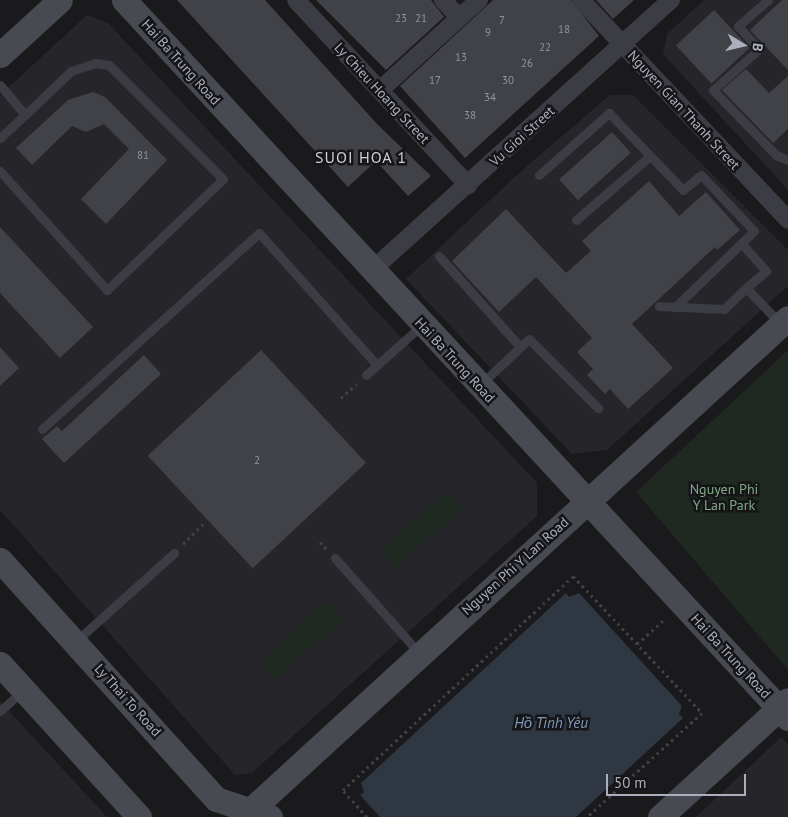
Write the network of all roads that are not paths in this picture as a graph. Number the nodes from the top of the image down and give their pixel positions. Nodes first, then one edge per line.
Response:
1 (60, 0) edge
2 (124, 0) edge
3 (296, 0) edge
4 (443, 0) edge
5 (479, 0) edge
6 (581, 0) edge
7 (671, 0) edge
8 (768, 0) edge
9 (458, 18) junction
10 (623, 45) junction
11 (0, 55) edge
12 (0, 85) edge
13 (380, 90) junction
14 (25, 114) junction
15 (0, 138) edge
16 (650, 156) junction
17 (788, 160) edge
18 (0, 171) edge
19 (540, 175) dead end
20 (468, 185) junction
21 (576, 220) dead end
22 (788, 220) edge
23 (741, 243) junction
24 (439, 256) dead end
25 (372, 270) junction
26 (746, 288) junction
27 (659, 306) dead end
28 (675, 306) junction
29 (784, 321) edge
30 (422, 325) junction
31 (520, 347) junction
32 (377, 365) junction
33 (366, 375) road end
34 (479, 386) junction
35 (598, 408) dead end
36 (42, 429) dead end
37 (587, 501) junction
38 (174, 553) road end
39 (335, 558) dead end
40 (0, 560) edge
41 (76, 641) junction
42 (419, 653) junction
43 (0, 664) edge
44 (23, 690) junction
45 (785, 709) edge
46 (0, 712) edge
47 (255, 815) edge
48 (139, 817) edge
49 (660, 817) edge

1 - 11 main road
2 - 25 main road, Hai Ba Trung Road
3 - 13 street, Ly Chieu Hoang Street
4 - 9 street
5 - 9 street
6 - 10 street, Nguyen Gian Thanh Street
7 - 10 street, Vu Gioi Street
8 - 17 lane
9 - 13 street
10 - 20 street, Vu Gioi Street
10 - 22 street, Nguyen Gian Thanh Street
12 - 14 lane
13 - 20 street, Ly Chieu Hoang Street
14 - 15 lane
14 - 18 lane
16 - 19 lane
16 - 21 lane
16 - 23 lane
20 - 25 street, Vu Gioi Street
23 - 26 lane
23 - 28 lane
24 - 31 lane
25 - 30 main road, Hai Ba Trung Road
26 - 28 lane
26 - 29 lane
27 - 28 lane
29 - 37 main road, Nguyen Phi Y Lan Road
30 - 32 lane
30 - 34 main road, Hai Ba Trung Road
31 - 34 lane
31 - 35 lane
32 - 33 lane
32 - 36 lane
34 - 37 main road, Hai Ba Trung Road
37 - 42 main road, Nguyen Phi Y Lan Road
37 - 45 main road, Hai Ba Trung Road
38 - 41 lane
39 - 42 lane
40 - 41 main road, Ly Thai To Road
41 - 47 main road, Ly Thai To Road
42 - 47 main road, Nguyen Phi Y Lan Road
43 - 44 main road
44 - 46 lane
44 - 48 main road
45 - 49 main road

